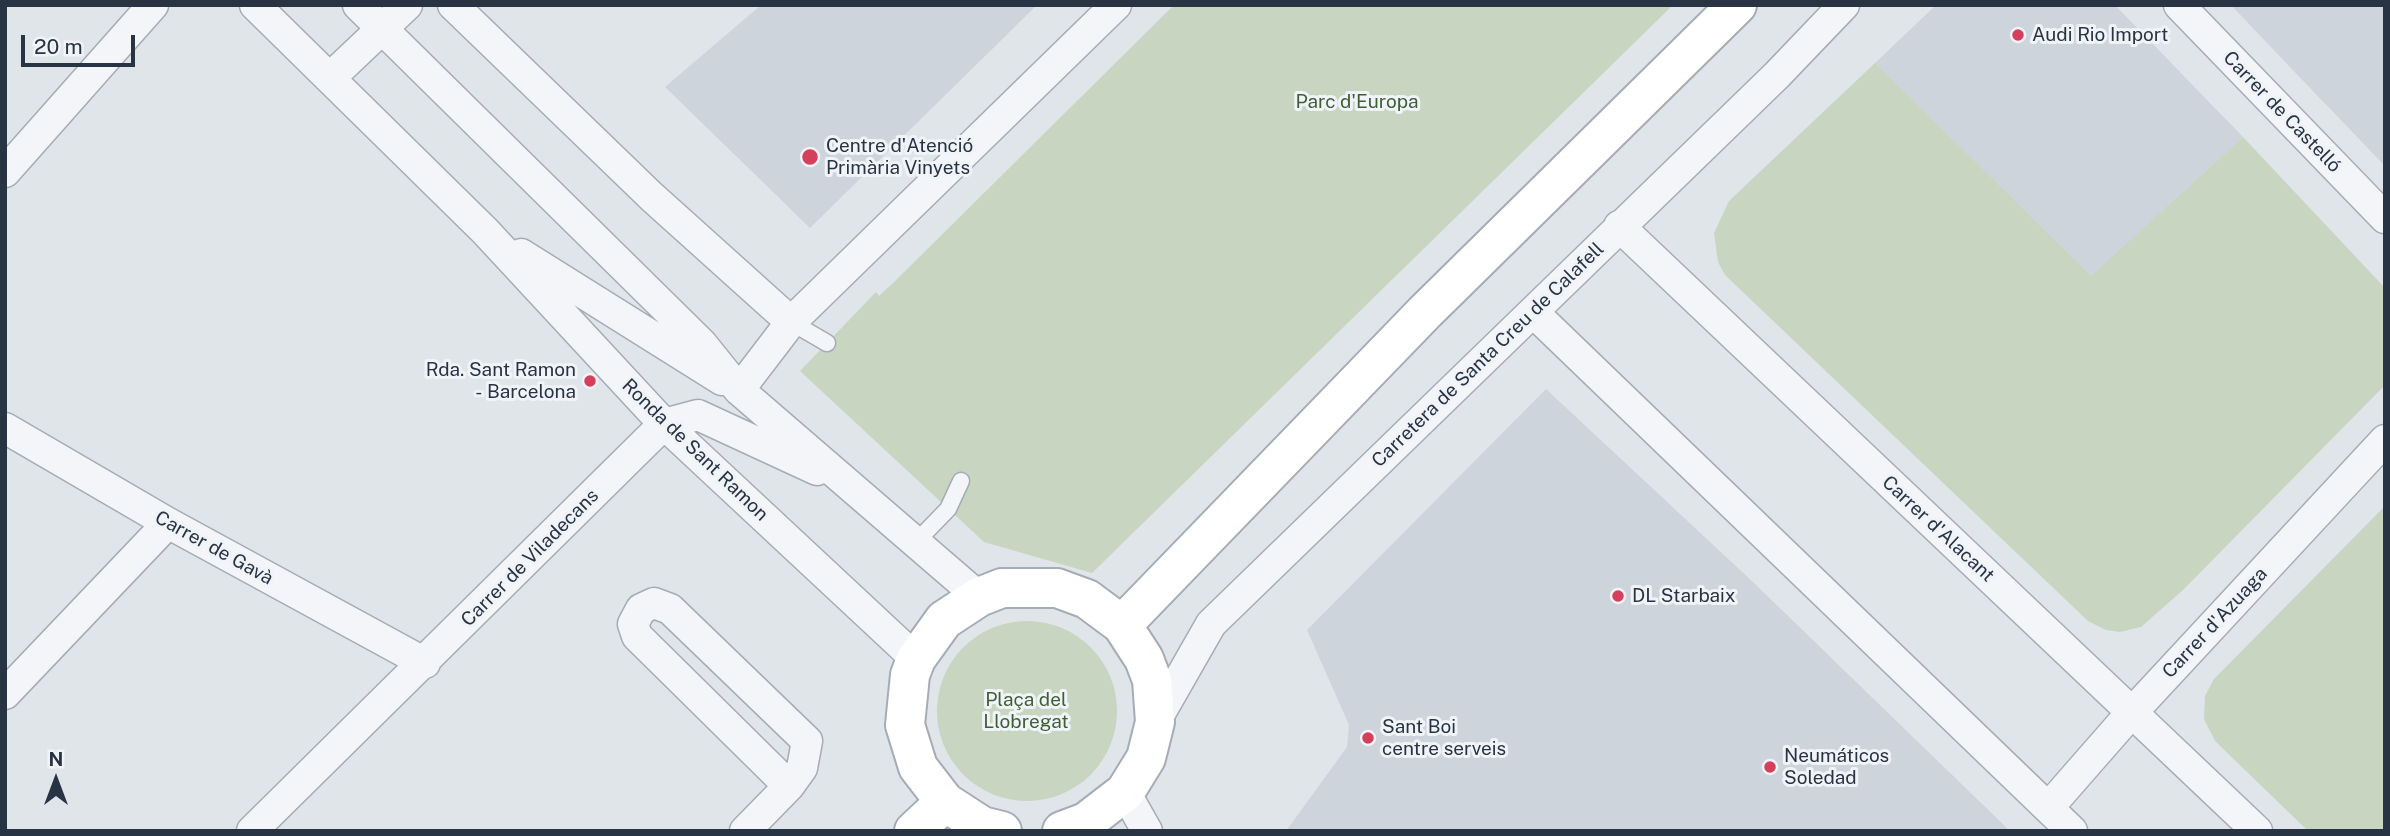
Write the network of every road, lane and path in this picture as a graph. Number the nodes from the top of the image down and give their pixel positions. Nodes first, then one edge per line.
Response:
1 (153, 5) edge
2 (255, 5) edge
3 (358, 5) edge
4 (407, 5) edge
5 (453, 5) edge
6 (1116, 5) edge
7 (1737, 5) edge
8 (1844, 5) edge
9 (2179, 5) edge
10 (382, 30) junction
11 (330, 78) junction
12 (5, 172) edge
13 (2385, 218) edge
14 (1619, 226) junction
15 (485, 231) junction
16 (1533, 312) junction
17 (791, 323) junction
18 (827, 342) dead end
19 (739, 390) junction
20 (664, 424) junction
21 (5, 428) edge
22 (2385, 440) edge
23 (961, 481) dead end
24 (849, 484) junction
25 (168, 523) junction
26 (916, 542) junction
27 (979, 597) junction
28 (1122, 625) junction
29 (916, 659) junction
30 (425, 663) junction
31 (5, 694) edge
32 (2132, 712) junction
33 (1155, 722) junction
34 (789, 786) junction
35 (1125, 792) junction
36 (945, 802) junction
37 (2048, 808) junction
38 (1080, 828) edge
39 (252, 831) edge
40 (745, 831) edge
41 (914, 831) edge
42 (1002, 831) edge
43 (1147, 831) edge
44 (2072, 831) edge
45 (2257, 831) edge

1 - 12 street
2 - 11 street, Ronda de Sant Ramon
3 - 10 street, Ronda de Sant Ramon
4 - 10 street
5 - 17 street
6 - 17 street
7 - 28 street
8 - 14 street, Carretera de Santa Creu de Calafell
9 - 13 street, Carrer de Castelló
10 - 11 street
10 - 19 street, Ronda de Sant Ramon
11 - 15 street, Ronda de Sant Ramon
14 - 16 street, Carretera de Santa Creu de Calafell
14 - 32 street, Carrer d'Alacant
15 - 19 street, Ronda de Sant Ramon
15 - 20 street, Ronda de Sant Ramon
16 - 33 street, Carretera de Santa Creu de Calafell
16 - 37 street
17 - 18 lane
17 - 19 street
19 - 24 street, Ronda de Sant Ramon
20 - 24 street
20 - 29 street, Ronda de Sant Ramon
20 - 30 street, Carrer de Viladecans
21 - 25 street, Carrer de Gavà
22 - 32 street, Carrer d'Azuaga
23 - 26 lane
24 - 26 street, Ronda de Sant Ramon
25 - 30 street, Carrer de Gavà
25 - 31 street
26 - 27 street, Ronda de Sant Ramon
27 - 28 street
27 - 29 street
28 - 33 street
29 - 36 street
30 - 39 street, Carrer de Viladecans
32 - 37 street, Carrer d'Azuaga
32 - 45 street, Carrer d'Alacant
33 - 35 street
34 - 34 street
34 - 40 street
35 - 38 street
35 - 43 street
36 - 41 street
36 - 42 street
37 - 44 street

